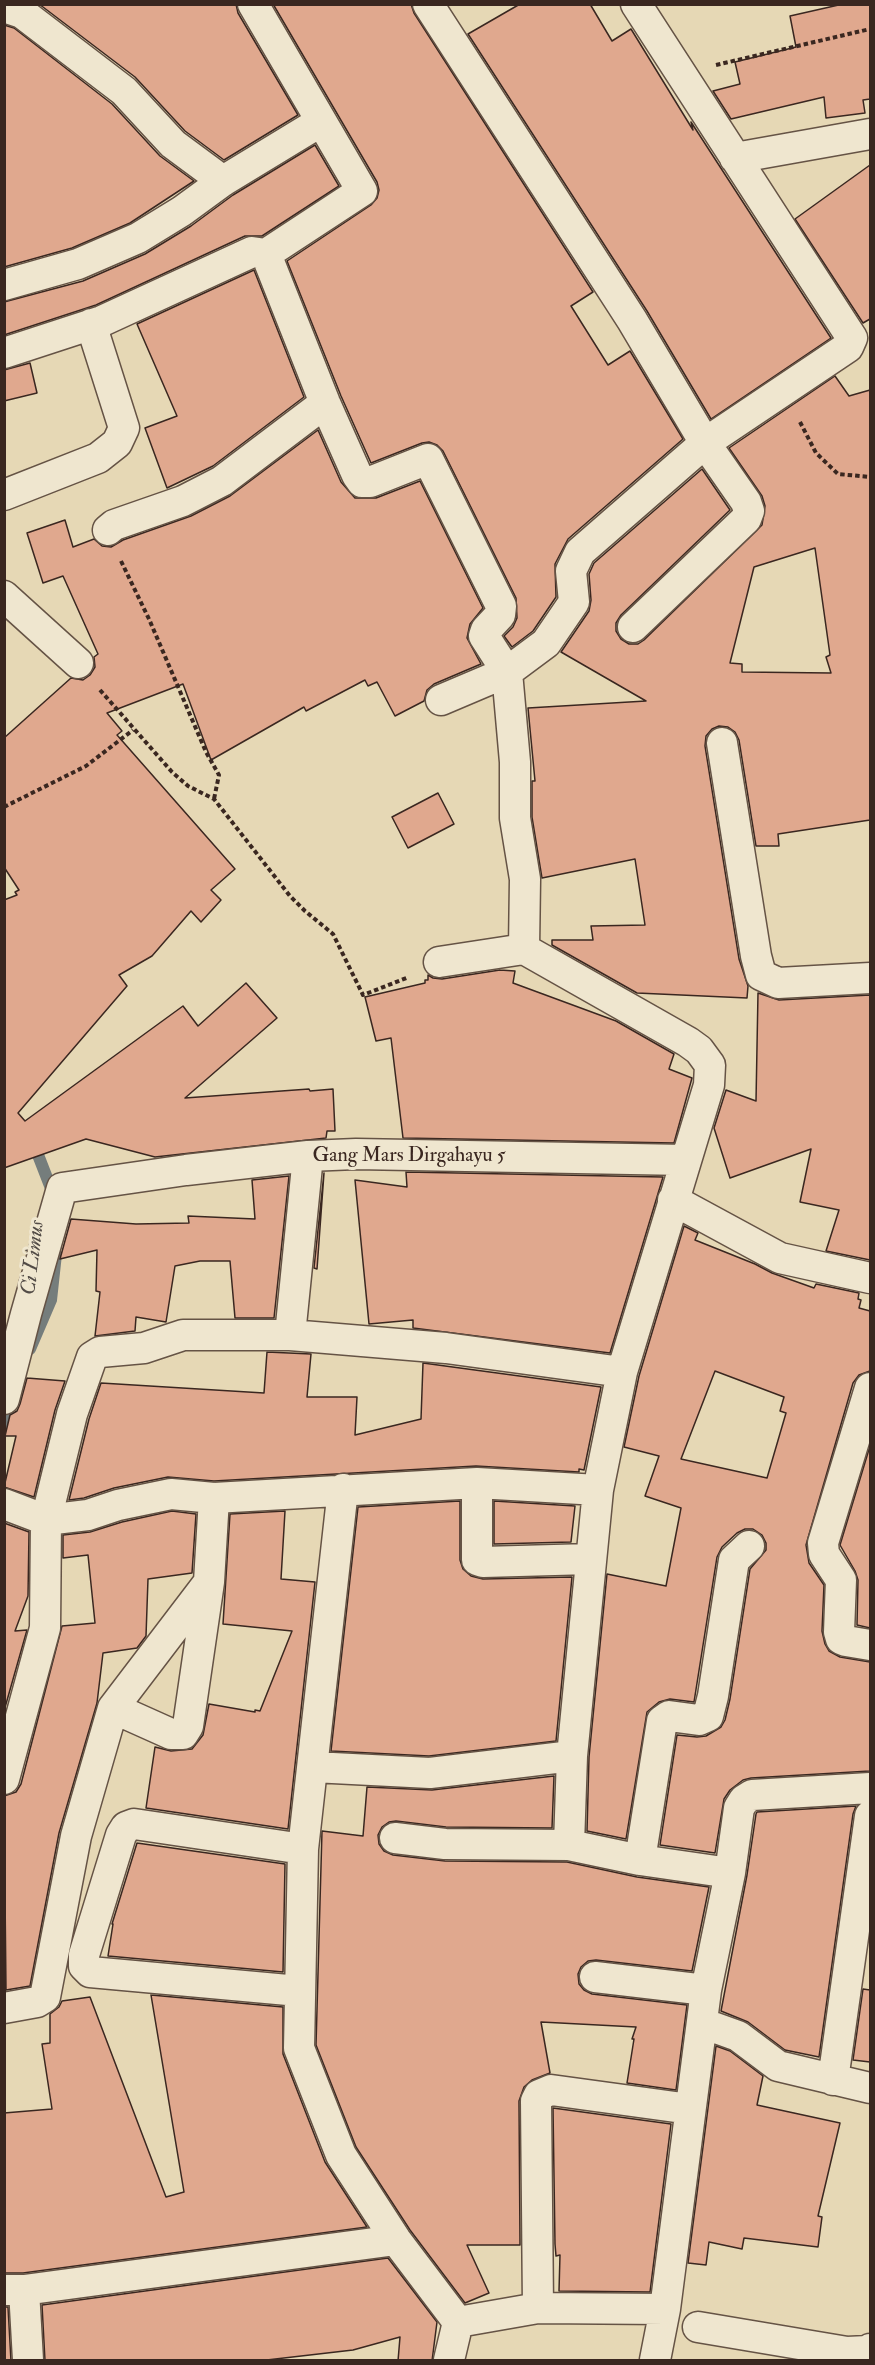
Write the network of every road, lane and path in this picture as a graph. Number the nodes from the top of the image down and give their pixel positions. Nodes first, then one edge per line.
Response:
1 (253, 4) edge
2 (428, 4) edge
3 (636, 4) edge
4 (4, 8) edge
5 (870, 29) edge
6 (682, 73) junction
7 (320, 122) junction
8 (870, 134) edge
9 (735, 158) junction
10 (223, 180) junction
11 (266, 254) junction
12 (4, 285) edge
13 (91, 324) junction
14 (4, 353) edge
15 (784, 390) junction
16 (325, 403) junction
17 (705, 443) junction
18 (870, 477) edge
19 (4, 495) edge
20 (108, 530) joint
21 (4, 596) edge
22 (633, 627) dead end
23 (78, 663) joint
24 (507, 672) junction
25 (441, 700) dead end
26 (133, 730) junction
27 (722, 742) dead end
28 (214, 799) junction
29 (4, 807) edge
30 (524, 949) junction
31 (439, 962) joint
32 (870, 978) edge
33 (308, 1156) junction
34 (686, 1160) junction
35 (674, 1200) junction
36 (870, 1278) edge
37 (290, 1335) junction
38 (622, 1372) junction
39 (870, 1388) edge
40 (4, 1399) edge
41 (477, 1483) junction
42 (343, 1489) junction
43 (598, 1490) junction
44 (214, 1498) junction
45 (4, 1504) edge
46 (46, 1520) junction
47 (749, 1546) dead end
48 (590, 1559) junction
49 (208, 1582) junction
50 (870, 1645) edge
51 (113, 1708) junction
52 (573, 1756) junction
53 (313, 1767) junction
54 (4, 1779) edge
55 (870, 1788) edge
56 (870, 1816) edge
57 (395, 1838) dead end
58 (569, 1845) junction
59 (303, 1849) junction
60 (640, 1860) junction
61 (730, 1873) junction
62 (595, 1977) dead end
63 (706, 1990) junction
64 (299, 1991) junction
65 (4, 2008) edge
66 (702, 2023) junction
67 (832, 2080) junction
68 (870, 2088) edge
69 (690, 2109) junction
70 (396, 2240) junction
71 (14, 2290) edge
72 (538, 2308) junction
73 (665, 2309) junction
74 (458, 2322) junction
75 (698, 2327) dead end
76 (870, 2349) edge
77 (28, 2361) edge
78 (449, 2361) edge
79 (655, 2361) edge

1 - 7 street
2 - 17 street
3 - 6 street
4 - 10 street
5 - 6 path
6 - 9 street
7 - 10 street
7 - 11 street
8 - 9 street
9 - 15 street
10 - 12 street
11 - 13 street
11 - 16 street
13 - 14 street
13 - 19 street
15 - 17 street
15 - 18 path
16 - 20 street
16 - 24 street
17 - 22 street
17 - 24 street
20 - 28 path
21 - 23 street
23 - 26 path
24 - 25 street
24 - 30 street
26 - 28 path
26 - 29 path
27 - 32 street
28 - 31 path
30 - 31 street
30 - 34 street
33 - 34 street, Gang Mars Dirgahayu 5
33 - 37 street
33 - 40 street, Gang Mars Dirgahayu 5
34 - 35 street
35 - 36 street
35 - 38 street
37 - 38 street
37 - 46 street
38 - 43 street
39 - 50 street
41 - 42 street
41 - 43 street
41 - 48 street
42 - 44 street
42 - 53 street
43 - 48 street
44 - 46 street
44 - 49 street
45 - 46 street
46 - 54 street
47 - 60 street
48 - 52 street
49 - 51 street
49 - 51 street
51 - 65 street
52 - 53 street
52 - 58 street
53 - 59 street
55 - 61 street
56 - 67 street
57 - 58 street
58 - 60 street
59 - 64 street
59 - 64 street
60 - 61 street
61 - 63 street
62 - 63 street
63 - 66 street
64 - 70 street
66 - 67 street
66 - 69 street
67 - 68 street
69 - 72 street
69 - 73 street
70 - 71 street
70 - 74 street
71 - 77 street
72 - 73 street
72 - 74 street
73 - 79 street
74 - 78 street
75 - 76 street

